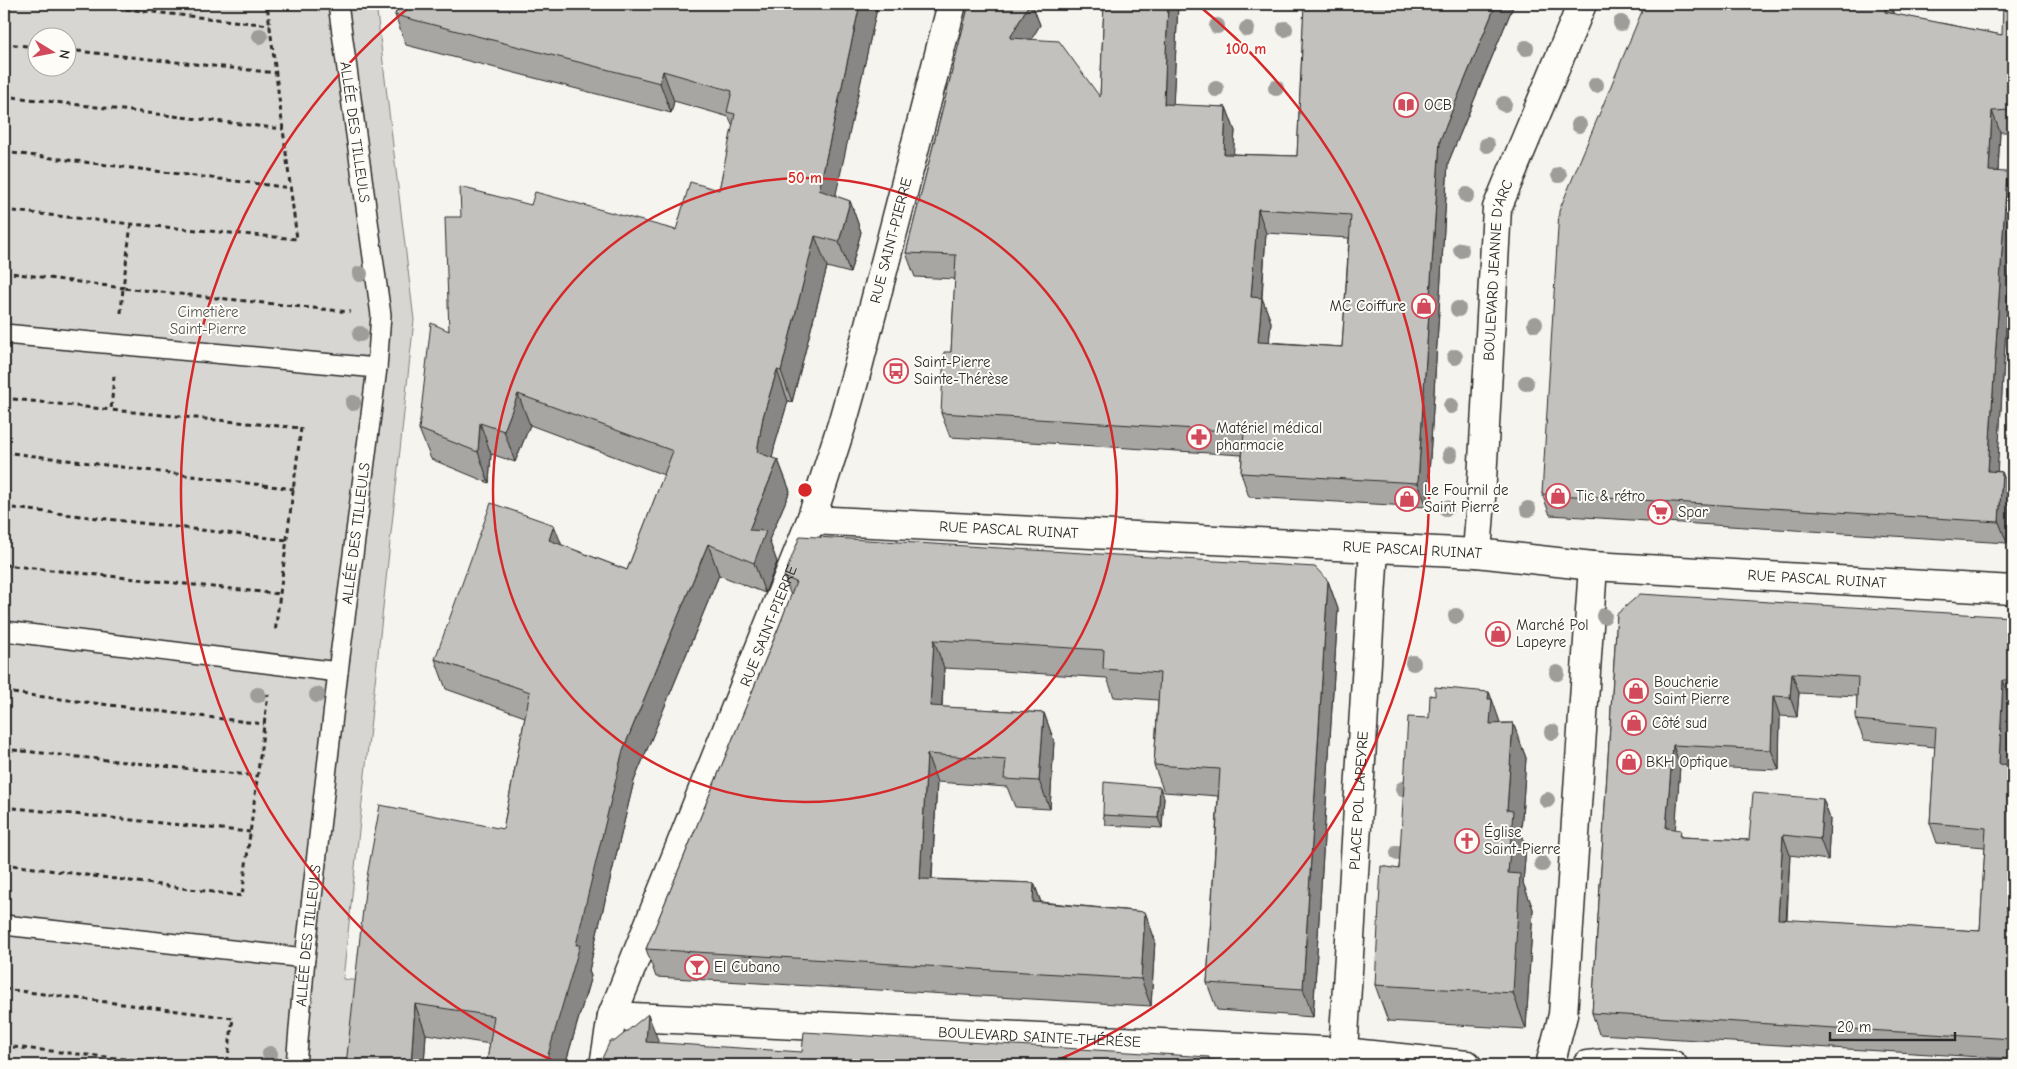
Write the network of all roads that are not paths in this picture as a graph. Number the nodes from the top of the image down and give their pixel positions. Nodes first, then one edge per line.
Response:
1 (338, 4) edge
2 (952, 4) edge
3 (1582, 4) edge
4 (4, 334) edge
5 (377, 368) junction
6 (811, 520) junction
7 (1374, 549) junction
8 (1477, 553) junction
9 (1593, 566) junction
10 (2013, 590) edge
11 (4, 631) edge
12 (338, 672) junction
13 (4, 926) edge
14 (305, 958) junction
15 (612, 1016) junction
16 (1343, 1052) junction
17 (296, 1065) edge
18 (604, 1065) edge
19 (1467, 1065) edge
20 (1550, 1065) edge
21 (1587, 1065) edge
22 (1673, 1065) edge

1 - 5 lane, ALLÉE DES TILLEULS
2 - 6 street, RUE SAINT-PIERRE
3 - 8 street, BOULEVARD JEANNE D'ARC
4 - 5 lane
5 - 12 lane, ALLÉE DES TILLEULS
6 - 7 street, RUE PASCAL RUINAT
6 - 15 street, RUE SAINT-PIERRE
7 - 8 street, RUE PASCAL RUINAT
7 - 16 street, PLACE POL LAPEYRE
8 - 9 street, RUE PASCAL RUINAT
9 - 10 street, RUE PASCAL RUINAT
9 - 20 street
11 - 12 lane
12 - 14 lane, ALLÉE DES TILLEULS
13 - 14 lane
14 - 17 lane, ALLÉE DES TILLEULS
15 - 16 street, BOULEVARD SAINTE-THÉRÉSE
15 - 18 street, RUE SAINT-PIERRE
16 - 19 street, BOULEVARD SAINTE-THÉRÉSE
21 - 22 street

